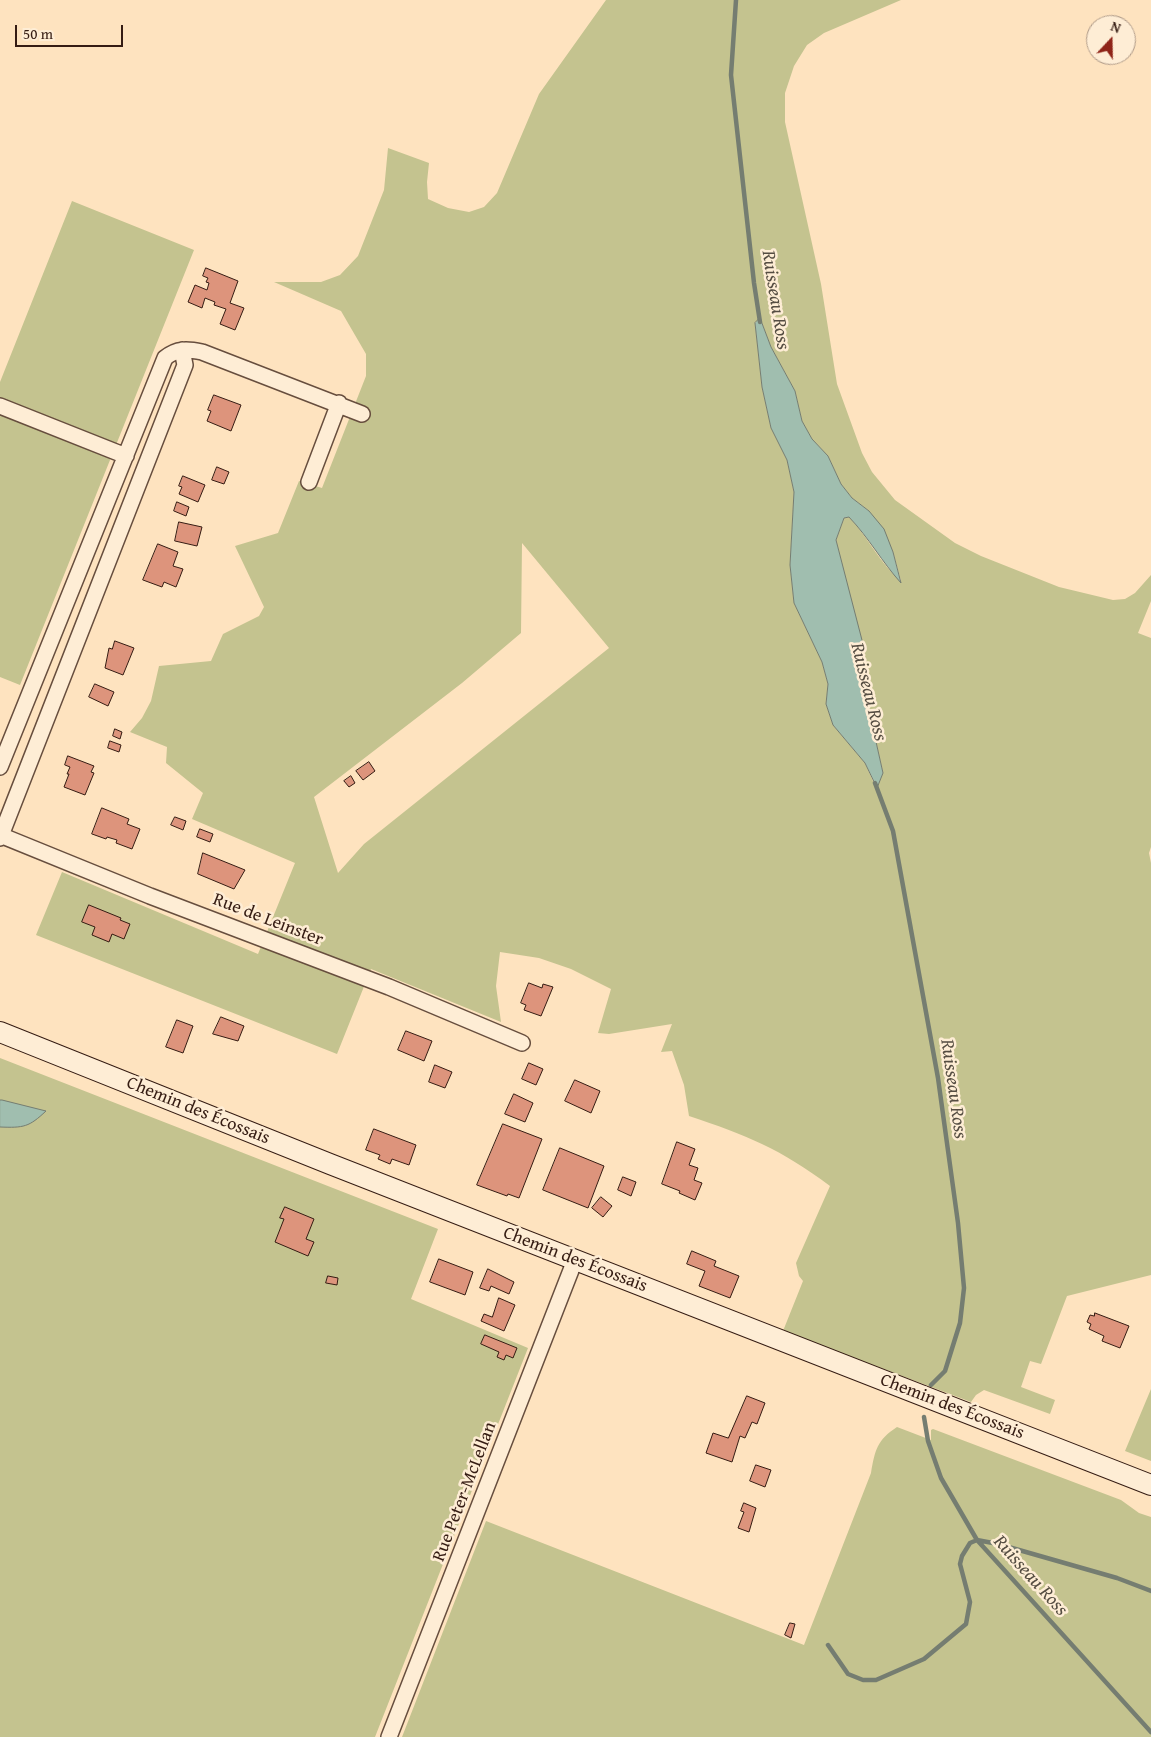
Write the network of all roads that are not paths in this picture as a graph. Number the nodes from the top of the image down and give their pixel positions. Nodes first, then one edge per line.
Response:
1 (182, 350) junction
2 (340, 403) junction
3 (0, 406) edge
4 (362, 414) dead end
5 (126, 456) junction
6 (309, 482) dead end
7 (101, 517) junction
8 (122, 526) junction
9 (0, 767) edge
10 (0, 836) edge
11 (0, 1032) edge
12 (522, 1043) dead end
13 (575, 1260) junction
14 (1151, 1485) edge
15 (389, 1737) edge

1 - 2 street
1 - 5 street
1 - 8 street
2 - 4 street
2 - 6 street
3 - 5 street
5 - 7 street
7 - 8 street
7 - 9 street
8 - 10 street
10 - 12 street, Rue de Leinster
11 - 13 main road, Chemin des Écossais
13 - 14 main road, Chemin des Écossais
13 - 15 street, Rue Peter-McLellan

